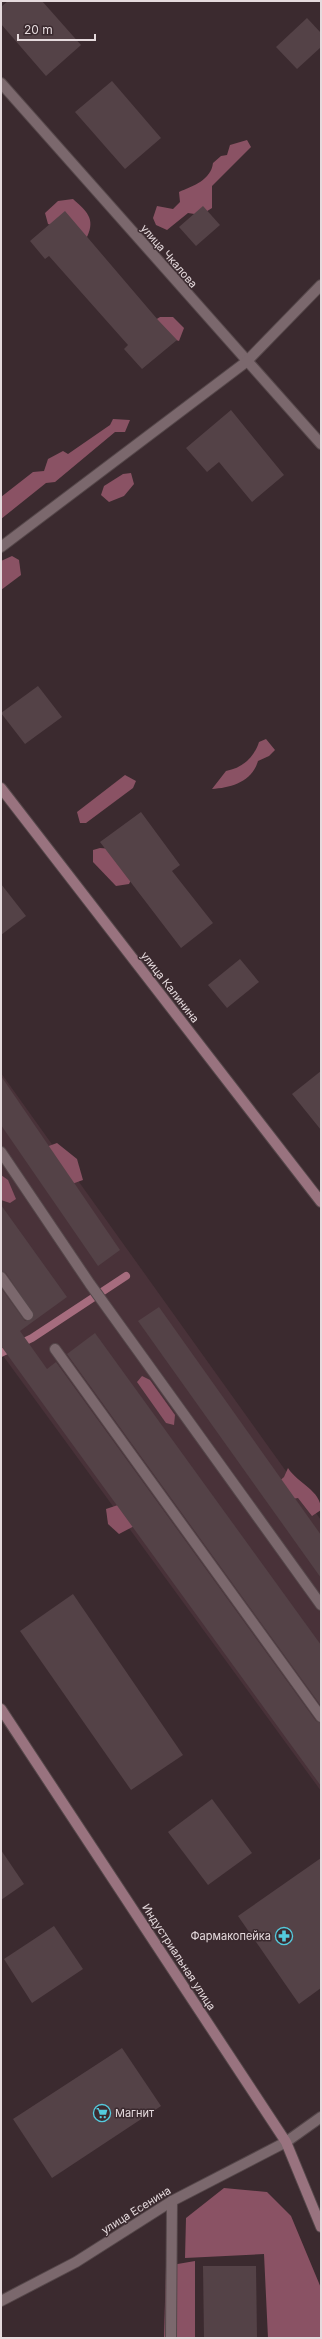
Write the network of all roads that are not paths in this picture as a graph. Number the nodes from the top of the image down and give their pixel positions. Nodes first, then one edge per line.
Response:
1 (1, 83) edge
2 (321, 286) edge
3 (246, 362) junction
4 (321, 444) edge
5 (1, 547) edge
6 (1, 788) edge
7 (1, 1152) edge
8 (321, 1202) edge
9 (1, 1277) edge
10 (28, 1315) dead end
11 (55, 1349) dead end
12 (321, 1605) edge
13 (1, 1709) edge
14 (321, 1717) edge
15 (321, 2117) edge
16 (286, 2142) junction
17 (172, 2202) junction
18 (321, 2227) edge
19 (1, 2301) edge
20 (172, 2338) edge

1 - 3 street, улица Чкалова
2 - 3 street
3 - 4 street, улица Чкалова
3 - 5 street
6 - 8 street, улица Калинина
7 - 12 street
9 - 10 street
11 - 14 street
13 - 16 street, Индустриальная улица
15 - 16 street, улица Есенина
16 - 17 street, улица Есенина
16 - 18 street, Индустриальная улица
17 - 19 street, улица Есенина
17 - 20 street

